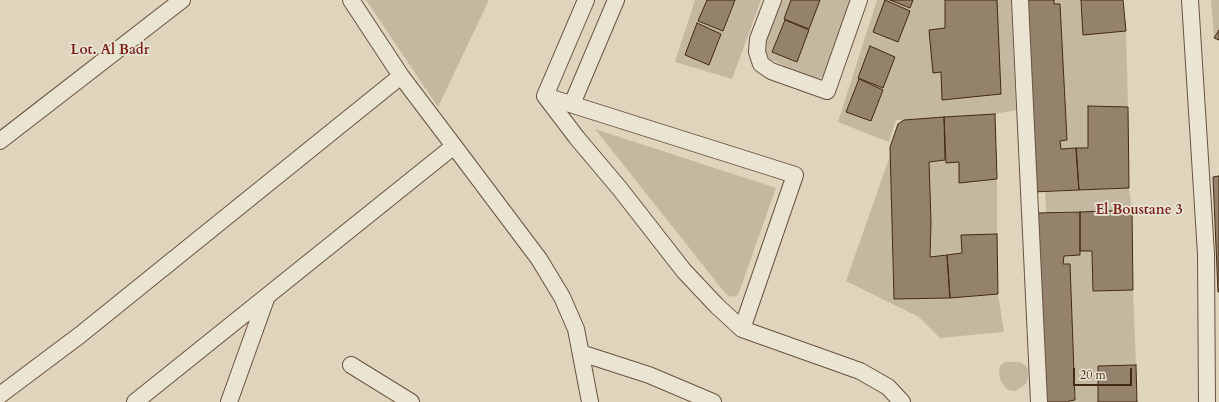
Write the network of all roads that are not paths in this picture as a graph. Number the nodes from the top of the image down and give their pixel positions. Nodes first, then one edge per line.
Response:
1 (182, 0) edge
2 (351, 0) edge
3 (586, 0) edge
4 (616, 0) edge
5 (772, 0) edge
6 (859, 0) edge
7 (1020, 0) edge
8 (1190, 0) edge
9 (401, 76) junction
10 (545, 96) junction
11 (572, 104) junction
12 (0, 142) edge
13 (454, 146) junction
14 (267, 296) junction
15 (742, 329) junction
16 (581, 353) junction
17 (352, 365) dead end
18 (0, 395) edge
19 (135, 402) edge
20 (228, 402) edge
21 (411, 402) edge
22 (590, 402) edge
23 (713, 402) edge
24 (902, 402) edge
25 (1039, 402) edge
26 (1207, 402) edge

1 - 12 street
2 - 9 street
3 - 10 street
4 - 11 street
5 - 6 street
7 - 25 street
8 - 26 street
9 - 13 street
9 - 18 street
10 - 11 street
10 - 15 street
11 - 15 street
13 - 14 street
13 - 16 street
14 - 19 street
14 - 20 street
15 - 24 street
16 - 22 street
16 - 23 street
17 - 21 street

